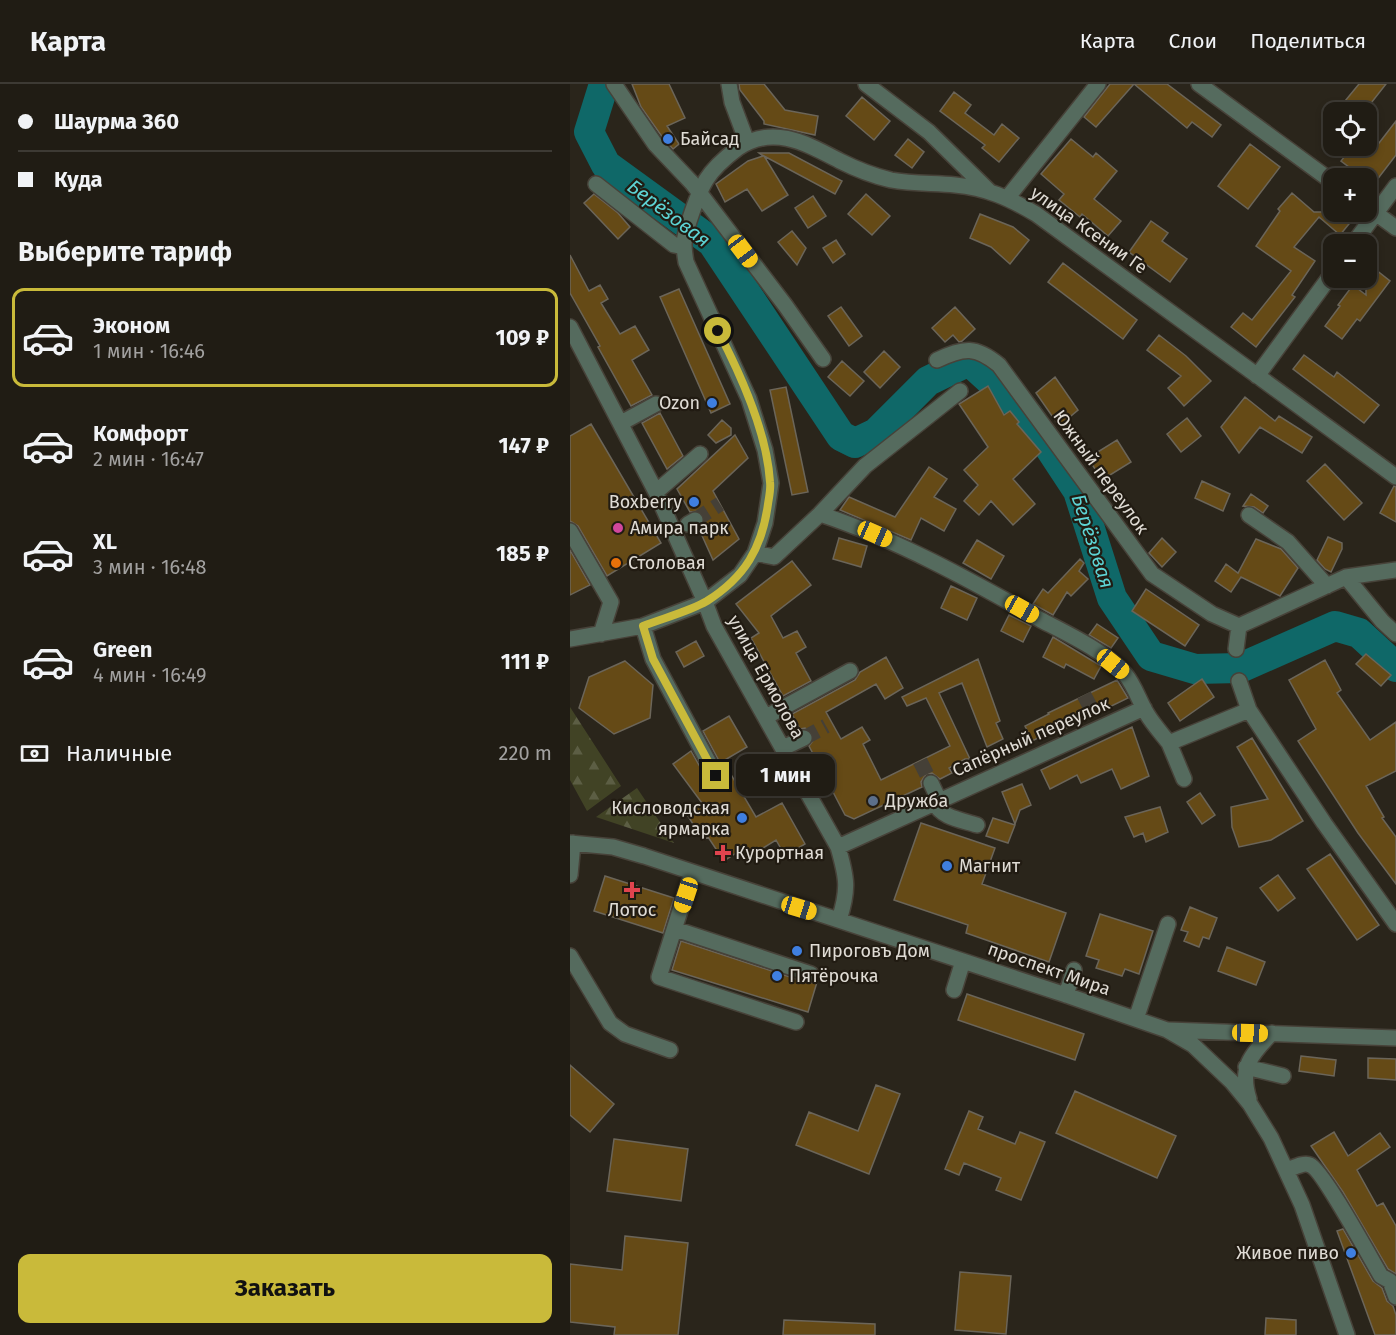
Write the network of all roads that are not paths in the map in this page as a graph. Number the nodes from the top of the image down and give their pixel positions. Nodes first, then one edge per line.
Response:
1 (614, 84) edge
2 (729, 84) edge
3 (866, 84) edge
4 (1098, 84) edge
5 (1199, 84) edge
6 (747, 142) junction
7 (1323, 175) edge
8 (596, 184) dead end
9 (1396, 186) edge
10 (989, 191) junction
11 (1008, 197) junction
12 (697, 198) junction
13 (1377, 203) edge
14 (1377, 214) edge
15 (1396, 228) edge
16 (684, 244) junction
17 (1323, 286) edge
18 (570, 327) edge
19 (823, 359) dead end
20 (937, 360) dead end
21 (1257, 376) junction
22 (960, 392) dead end
23 (656, 404) dead end
24 (621, 423) junction
25 (700, 454) dead end
26 (1396, 477) edge
27 (656, 492) junction
28 (820, 514) junction
29 (1249, 515) dead end
30 (570, 531) edge
31 (755, 553) junction
32 (1396, 570) edge
33 (1346, 577) junction
34 (1327, 586) junction
35 (705, 602) junction
36 (643, 626) junction
37 (1239, 626) junction
38 (601, 633) junction
39 (1396, 634) edge
40 (570, 639) edge
41 (1236, 649) dead end
42 (850, 671) dead end
43 (1239, 681) dead end
44 (1144, 708) junction
45 (1249, 710) junction
46 (766, 717) junction
47 (804, 738) tunnel mouth
48 (1169, 743) junction
49 (783, 748) junction
50 (716, 776) dead end
51 (1184, 779) dead end
52 (931, 783) tunnel mouth
53 (937, 801) junction
54 (977, 825) dead end
55 (571, 843) edge
56 (838, 847) junction
57 (692, 873) junction
58 (570, 875) edge
59 (839, 921) junction
60 (1168, 924) dead end
61 (1396, 924) edge
62 (675, 929) junction
63 (570, 956) edge
64 (963, 961) junction
65 (1074, 970) dead end
66 (811, 974) dead end
67 (954, 990) dead end
68 (1066, 995) junction
69 (1136, 1019) junction
70 (796, 1022) dead end
71 (1167, 1030) junction
72 (1272, 1033) junction
73 (1396, 1038) edge
74 (670, 1050) dead end
75 (1246, 1067) junction
76 (1283, 1076) dead end
77 (1250, 1104) junction
78 (1287, 1170) junction
79 (1396, 1298) edge
80 (1347, 1335) edge

1 - 12 street
2 - 6 street
3 - 10 street
4 - 11 street
5 - 7 street
6 - 10 street, улица Ксении Ге
6 - 12 street, улица Ксении Ге
8 - 16 street
9 - 13 street
10 - 11 street, улица Ксении Ге
11 - 21 street, улица Ксении Ге
12 - 16 street, улица Ксении Ге
12 - 19 street
14 - 15 street
16 - 31 street
17 - 21 street
18 - 24 street, улица Ермолова
20 - 37 street, Южный переулок
21 - 26 street, улица Ксении Ге
22 - 28 street
23 - 24 street
24 - 27 street, улица Ермолова
25 - 27 street
27 - 35 street, улица Ермолова
28 - 31 street
28 - 44 street
29 - 34 street
30 - 38 street
31 - 35 street
32 - 33 street
33 - 34 street
33 - 39 street
34 - 37 street
35 - 36 street
35 - 46 street, улица Ермолова
36 - 38 street
36 - 50 street
37 - 41 street
38 - 40 street
42 - 46 street
43 - 45 street
44 - 48 street
44 - 53 street, Сапёрный переулок
45 - 48 street
45 - 61 street
46 - 49 street, улица Ермолова
47 - 49 street
48 - 51 street
49 - 56 street, улица Ермолова
52 - 53 street
53 - 54 street
53 - 56 street, Сапёрный переулок
55 - 57 street, проспект Мира
55 - 58 street
56 - 59 street, улица Ермолова
57 - 59 street, проспект Мира
57 - 62 street
59 - 64 street, проспект Мира
60 - 69 street
62 - 66 street
62 - 70 street
63 - 74 street
64 - 67 street
64 - 68 street, проспект Мира
65 - 68 street
68 - 69 street, проспект Мира
69 - 71 street, проспект Мира
71 - 72 street
71 - 77 street, проспект Мира
72 - 73 street
72 - 75 street
75 - 76 street
75 - 77 street
77 - 78 street, проспект Мира
78 - 79 street
78 - 80 street, проспект Мира

